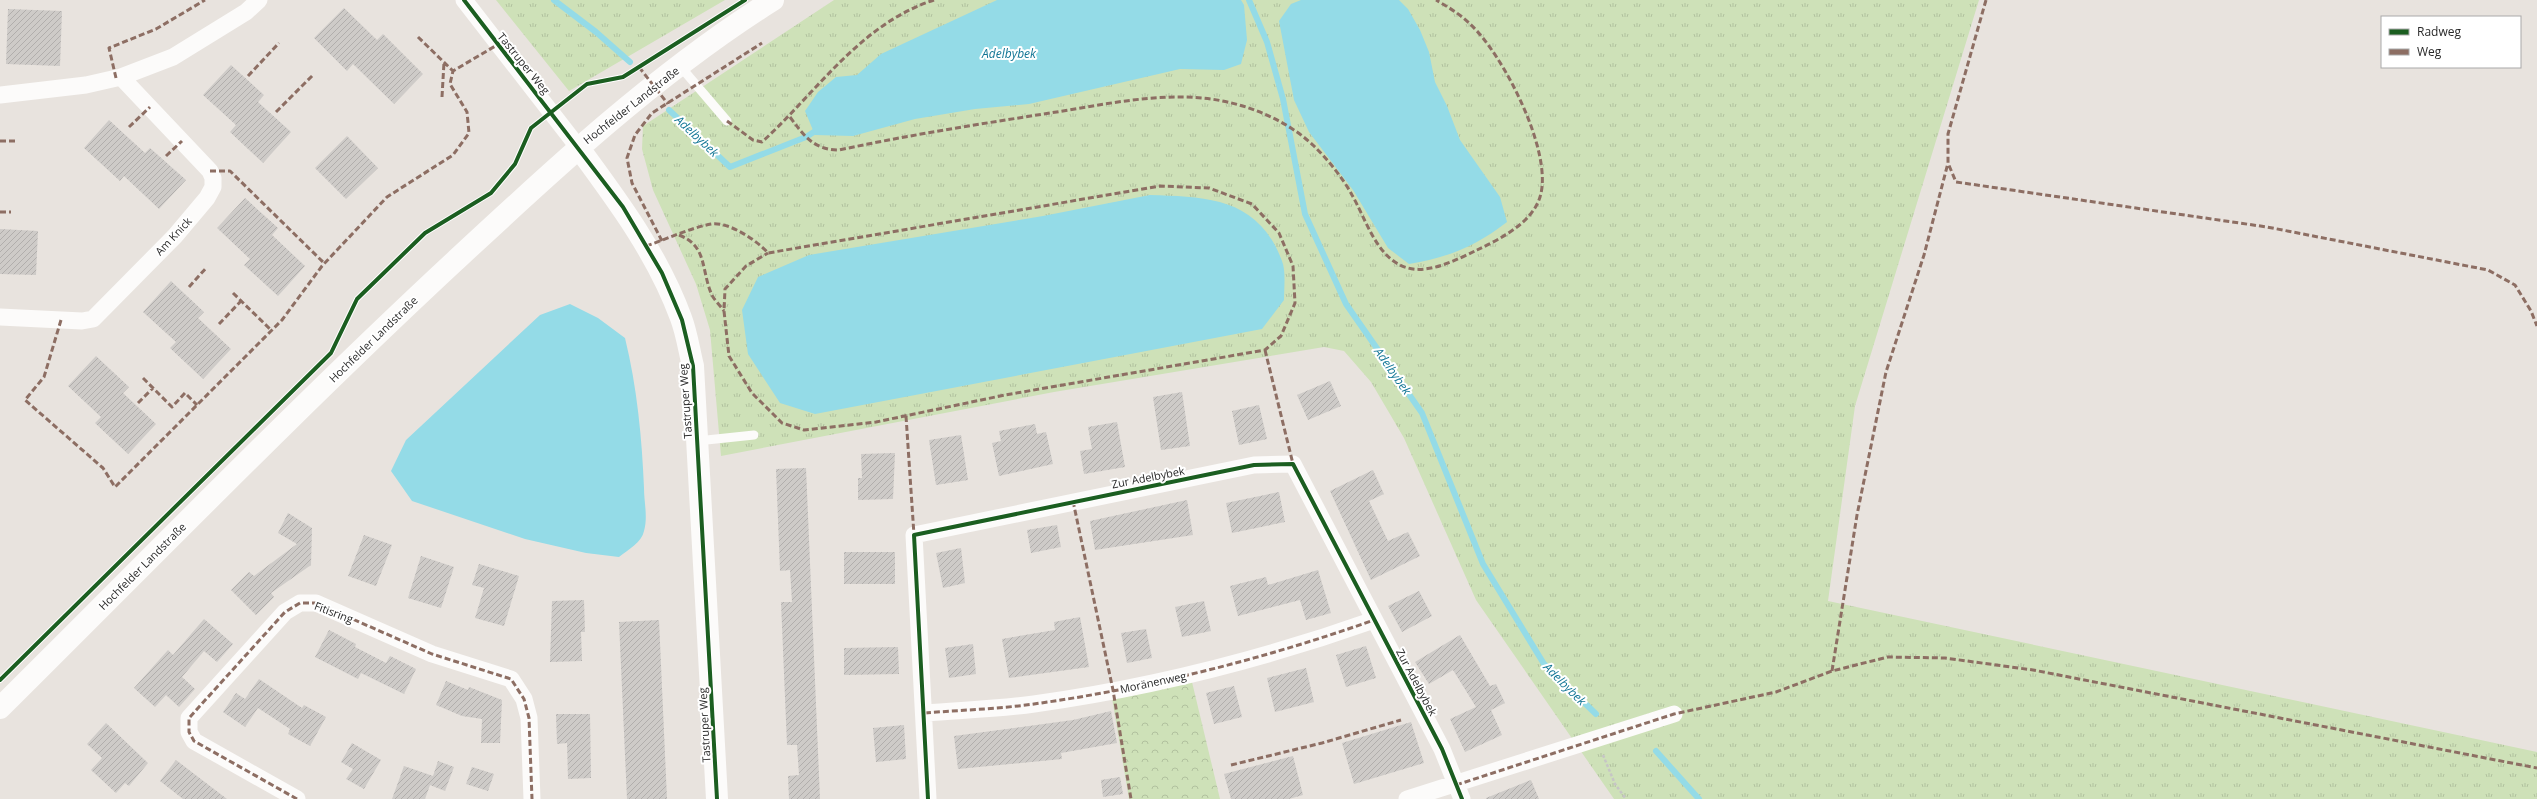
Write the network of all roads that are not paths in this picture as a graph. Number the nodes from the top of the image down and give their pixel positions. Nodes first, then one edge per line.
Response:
1 (259, 0) edge
2 (464, 0) edge
3 (773, 0) edge
4 (680, 66) junction
5 (122, 77) junction
6 (0, 95) edge
7 (727, 122) dead end
8 (578, 147) junction
9 (0, 317) edge
10 (754, 435) dead end
11 (697, 441) junction
12 (1374, 620) junction
13 (0, 708) edge
14 (925, 713) junction
15 (1674, 714) dead end
16 (1459, 792) edge
17 (297, 799) edge
18 (532, 799) edge
19 (717, 799) edge
20 (928, 799) edge
21 (1407, 799) edge

1 - 5 street
2 - 8 street, Tastruper Weg
3 - 4 main road, Hochfelder Landstraße
4 - 7 lane
4 - 8 main road, Hochfelder Landstraße
5 - 6 street
5 - 9 street, Am Knick
8 - 11 main road, Tastruper Weg
8 - 13 main road, Hochfelder Landstraße
10 - 11 lane
11 - 19 main road, Tastruper Weg
12 - 14 street, Moränenweg
12 - 14 street, Zur Adelbybek
12 - 16 street, Zur Adelbybek
14 - 20 street, Zur Adelbybek
15 - 16 street
16 - 21 street
17 - 18 street, Fitisring

